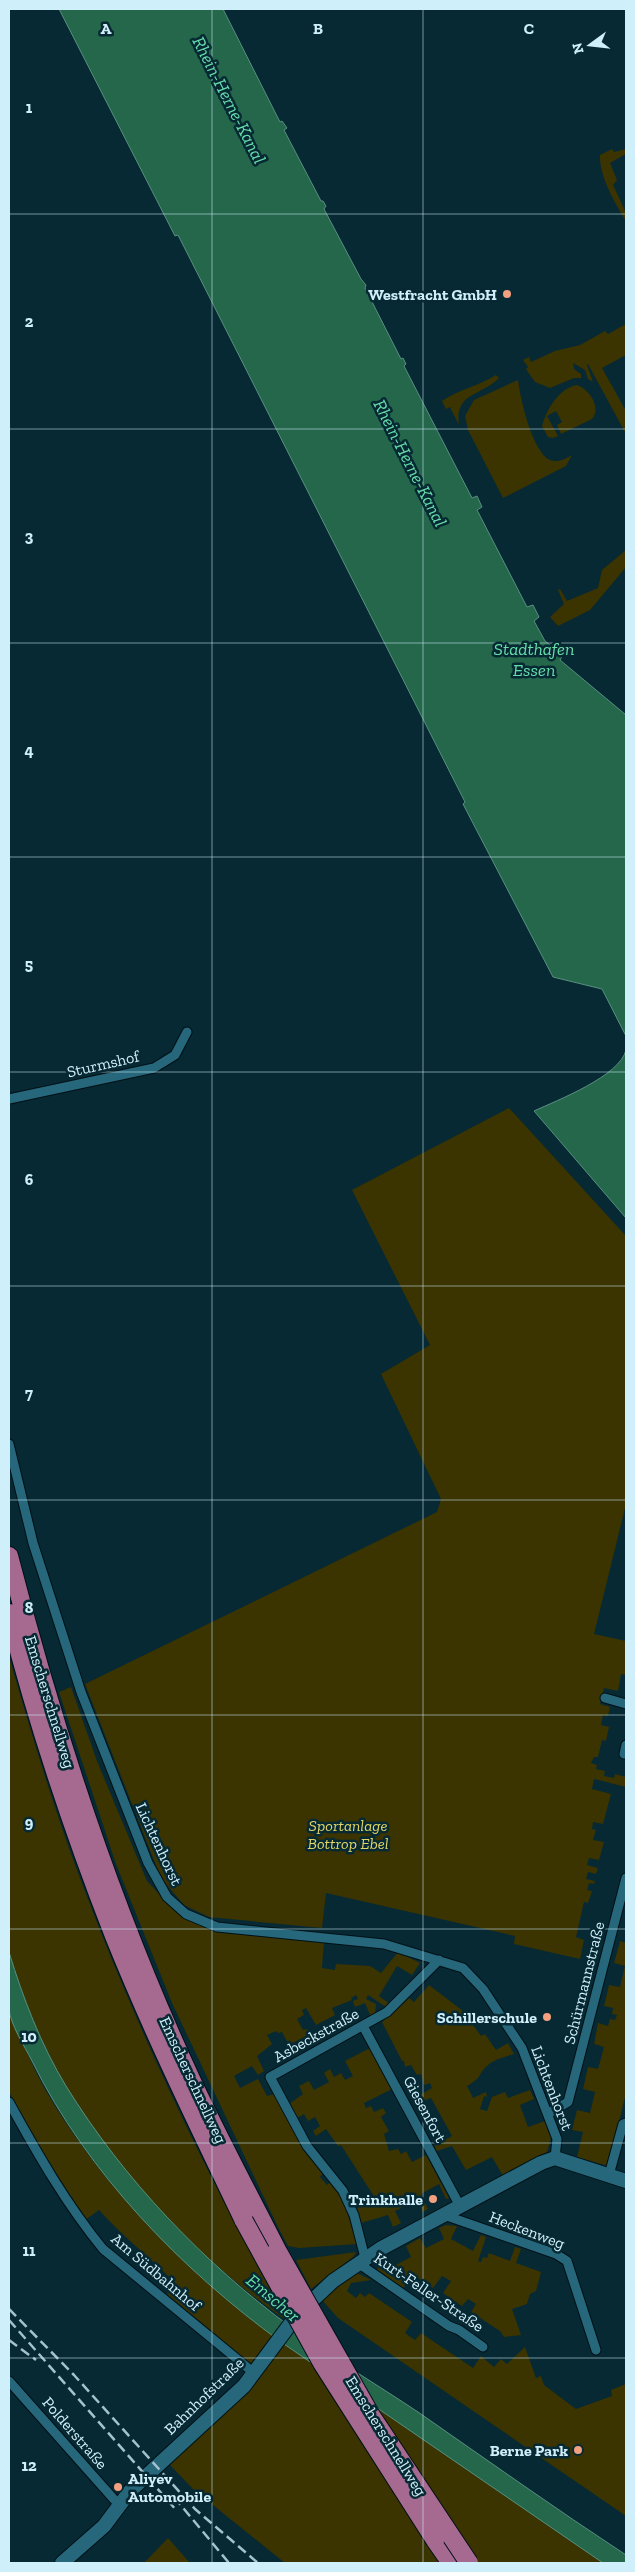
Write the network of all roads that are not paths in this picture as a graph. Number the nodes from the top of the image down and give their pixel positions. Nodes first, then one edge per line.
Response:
1 (187, 1032) dead end
2 (9, 1099) edge
3 (9, 1444) edge
4 (9, 1556) edge
5 (9, 1613) edge
6 (605, 1698) dead end
7 (626, 1704) edge
8 (626, 1745) edge
9 (626, 1754) edge
10 (626, 1878) edge
11 (439, 1960) junction
12 (363, 2026) junction
13 (9, 2102) edge
14 (549, 2113) junction
15 (626, 2123) edge
16 (555, 2158) junction
17 (609, 2175) junction
18 (626, 2181) edge
19 (460, 2206) junction
20 (444, 2215) junction
21 (362, 2261) junction
22 (483, 2347) dead end
23 (596, 2350) dead end
24 (254, 2373) junction
25 (9, 2381) edge
26 (119, 2505) junction
27 (62, 2563) edge
28 (451, 2563) edge
29 (469, 2563) edge

1 - 2 street, Sturmshof
3 - 11 street, Lichtenhorst
4 - 29 highway, Emscherschnellweg, bridge
5 - 28 highway, Emscherschnellweg, bridge
6 - 7 street
8 - 9 street
10 - 14 street, Schürmannstraße
11 - 12 street, Asbeckstraße
11 - 14 street, Lichtenhorst
12 - 19 street, Giesenfort
12 - 21 street, Asbeckstraße
13 - 24 street, Am Südbahnhof
14 - 16 street, Lichtenhorst
15 - 17 street
16 - 17 street
16 - 19 street, Bahnhofstraße
17 - 18 street
19 - 20 street, Bahnhofstraße
20 - 21 street, Bahnhofstraße
20 - 23 street, Heckenweg
21 - 22 street, Kurt-Feller-Straße
21 - 24 street, Bahnhofstraße
24 - 26 street, Bahnhofstraße
25 - 26 street, Polderstraße
26 - 27 street, Bahnhofstraße

